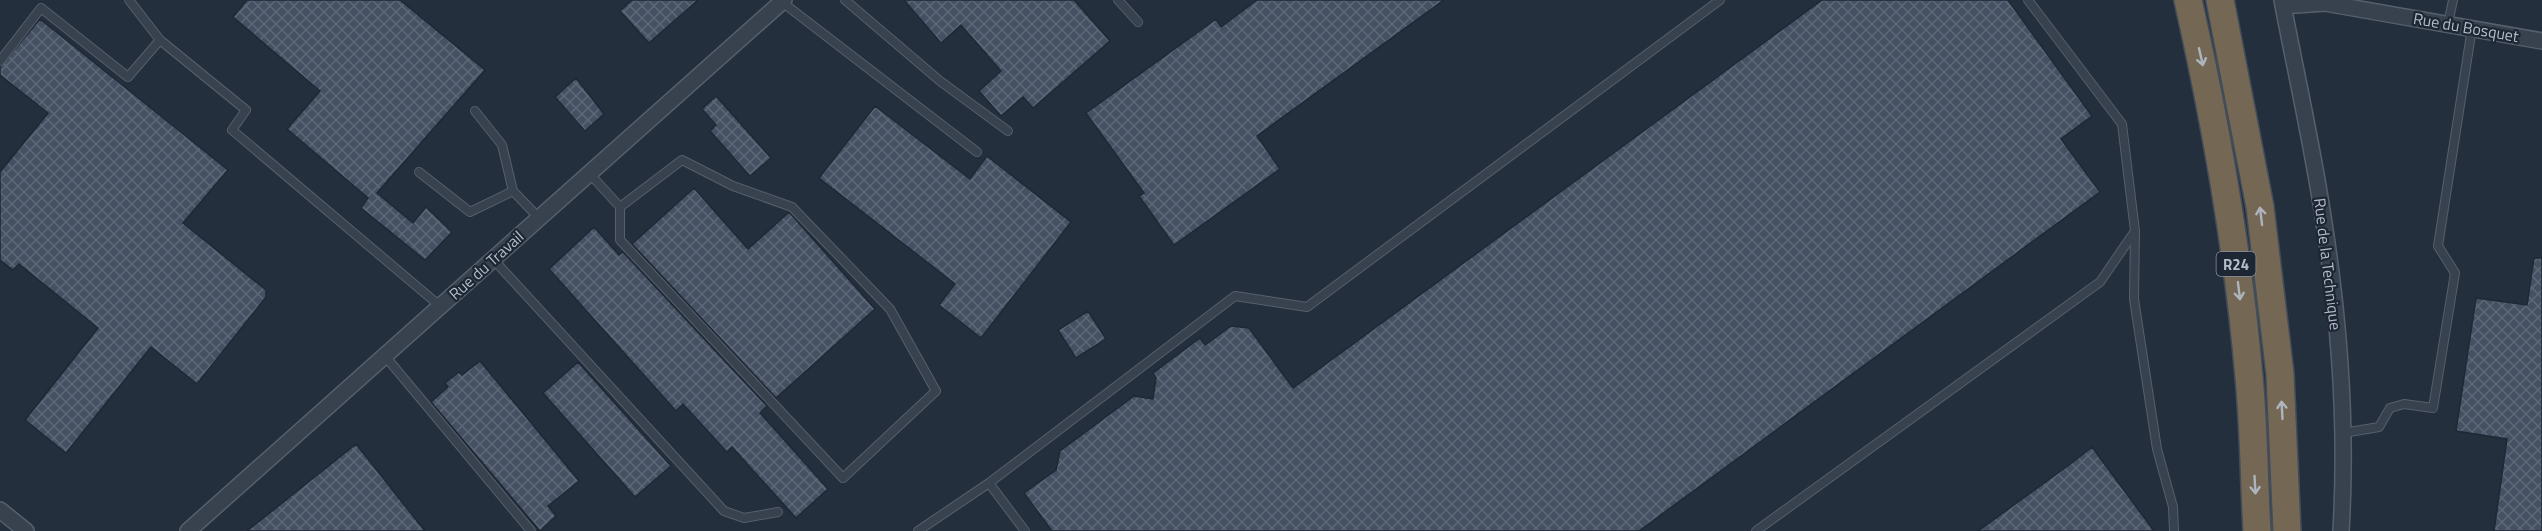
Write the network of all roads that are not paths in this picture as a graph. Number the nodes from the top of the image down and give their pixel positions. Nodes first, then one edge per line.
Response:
1 (129, 0) edge
2 (845, 0) edge
3 (1118, 0) edge
4 (1720, 0) edge
5 (2028, 0) edge
6 (2188, 0) edge
7 (2220, 0) edge
8 (2453, 0) edge
9 (783, 1) edge
10 (2282, 3) edge
11 (1138, 22) dead end
12 (2448, 24) junction
13 (2472, 28) junction
14 (159, 40) junction
15 (2542, 41) edge
16 (0, 61) edge
17 (475, 111) dead end
18 (1008, 131) dead end
19 (976, 152) dead end
20 (419, 172) dead end
21 (589, 173) junction
22 (513, 191) junction
23 (620, 207) junction
24 (539, 218) junction
25 (2135, 231) junction
26 (493, 259) junction
27 (440, 306) junction
28 (385, 356) junction
29 (2343, 433) junction
30 (989, 483) junction
31 (0, 510) edge
32 (778, 512) dead end
33 (26, 531) edge
34 (188, 531) edge
35 (531, 531) edge
36 (918, 531) edge
37 (1025, 531) edge
38 (1756, 531) edge
39 (2174, 531) edge
40 (2257, 531) edge
41 (2287, 531) edge
42 (2341, 531) edge

1 - 14 lane
2 - 18 lane
3 - 11 lane
4 - 30 lane
5 - 25 lane
6 -> 40 highway, R24
41 -> 7 highway, R24
8 - 12 lane
9 - 19 lane
9 - 21 street, Rue du Travail
10 - 12 street, Rue du Bosquet
10 - 29 street, Rue de la Technique
12 - 13 street, Rue du Bosquet
13 - 15 street, Rue du Bosquet
13 - 29 lane
14 - 16 lane
14 - 27 lane
17 - 22 lane
20 - 22 lane
21 - 23 lane
21 - 24 street, Rue du Travail
22 - 24 lane
23 - 23 lane
24 - 26 street, Rue du Travail
25 - 38 lane
25 - 39 lane
26 - 27 street, Rue du Travail
26 - 32 lane
27 - 28 street, Rue du Travail
28 - 34 street, Rue du Travail
28 - 35 lane
29 - 42 street, Rue de la Technique
30 - 36 lane
30 - 37 lane
31 - 33 street

